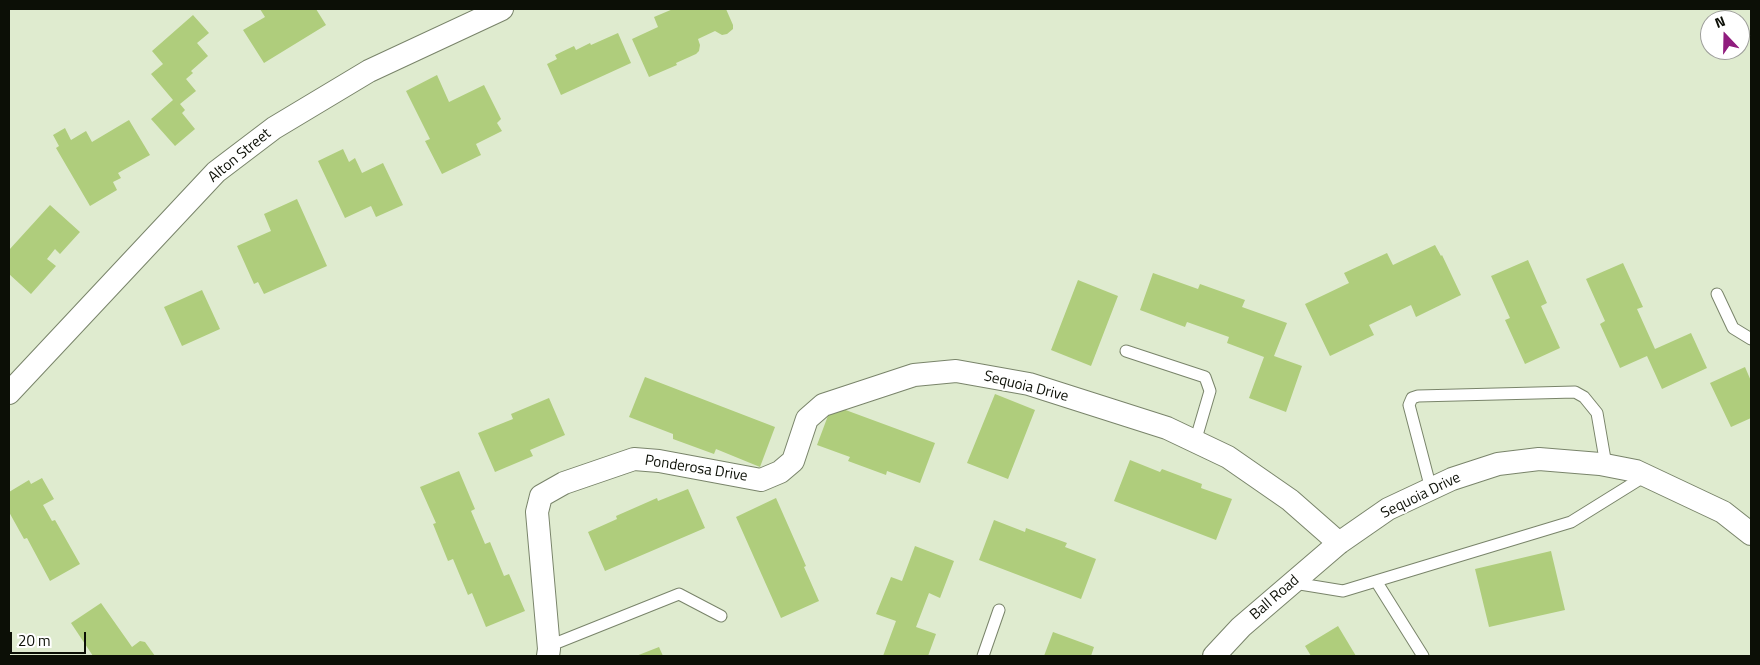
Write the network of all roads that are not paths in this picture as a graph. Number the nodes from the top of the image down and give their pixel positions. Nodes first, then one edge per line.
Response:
1 (502, 9) edge
2 (1717, 294) dead end
3 (1751, 339) edge
4 (1126, 351) dead end
5 (973, 374) joint
6 (9, 393) edge
7 (1195, 442) junction
8 (1606, 465) junction
9 (1645, 476) junction
10 (1431, 489) junction
11 (1751, 534) edge
12 (1339, 543) junction
13 (1376, 581) junction
14 (1292, 583) junction
15 (999, 610) dead end
16 (721, 616) dead end
17 (548, 651) edge
18 (983, 656) edge
19 (1214, 656) edge
20 (1423, 656) edge

1 - 6 street, Alton Street
2 - 3 lane
4 - 7 lane
5 - 7 street, Sequoia Drive
5 - 17 street, Ponderosa Drive
7 - 12 street, Sequoia Drive
8 - 9 street, Sequoia Drive
8 - 10 street, Sequoia Drive
8 - 10 lane
9 - 11 street, Sequoia Drive
9 - 13 lane
10 - 12 street, Sequoia Drive
12 - 14 street, Ball Road
13 - 14 lane
13 - 20 lane
14 - 19 street, Ball Road
15 - 18 lane
16 - 17 lane

